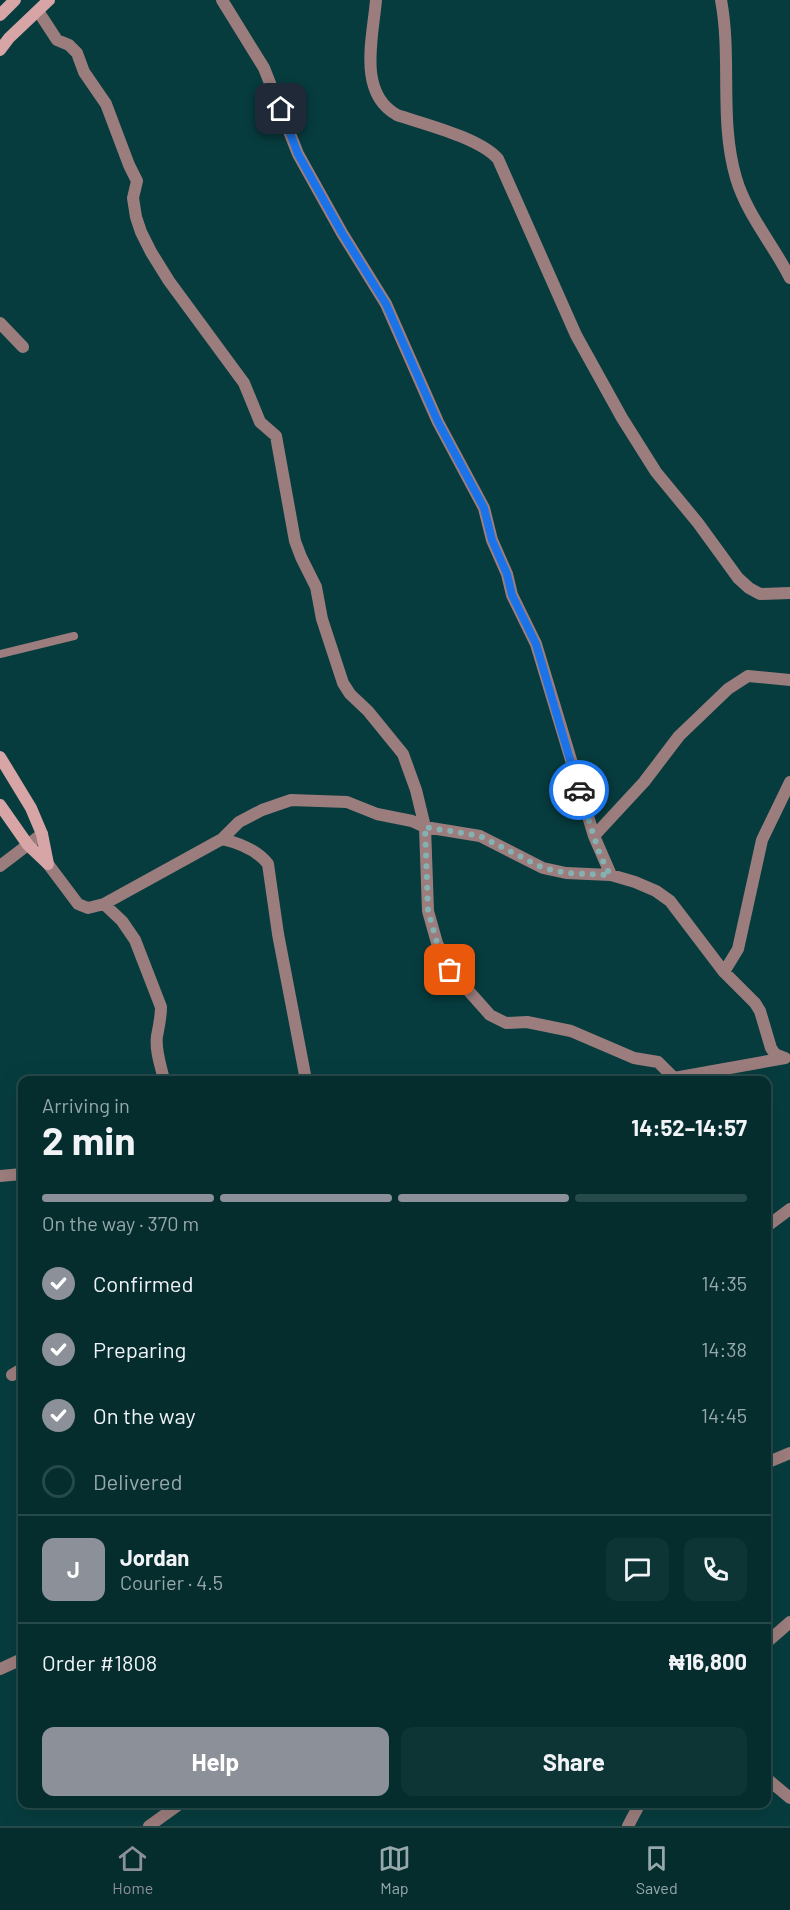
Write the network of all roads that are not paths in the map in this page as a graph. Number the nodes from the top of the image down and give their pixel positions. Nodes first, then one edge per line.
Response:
1 (15, 0) edge
2 (49, 0) edge
3 (222, 0) edge
4 (376, 0) edge
5 (721, 0) edge
6 (38, 11) junction
7 (0, 15) edge
8 (0, 50) edge
9 (789, 272) edge
10 (0, 323) edge
11 (23, 347) dead end
12 (790, 593) edge
13 (74, 636) dead end
14 (0, 654) edge
15 (790, 680) edge
16 (0, 758) edge
17 (790, 782) edge
18 (0, 805) edge
19 (425, 827) junction
20 (42, 834) junction
21 (594, 836) junction
22 (222, 839) junction
23 (28, 845) junction
24 (48, 864) junction
25 (0, 866) edge
26 (610, 875) junction
27 (104, 904) junction
28 (724, 972) junction
29 (788, 1058) edge
30 (163, 1076) edge
31 (305, 1076) edge
32 (666, 1076) edge
33 (702, 1076) edge
34 (18, 1174) edge
35 (0, 1176) edge
36 (790, 1209) edge
37 (771, 1223) edge
38 (790, 1453) edge
39 (771, 1461) edge
40 (790, 1622) edge
41 (771, 1639) edge
42 (18, 1661) edge
43 (0, 1669) edge
44 (771, 1782) edge
45 (790, 1798) edge
46 (174, 1808) edge
47 (637, 1808) edge
48 (148, 1826) edge
49 (628, 1826) edge

1 - 7 street
2 - 6 street
3 - 21 street
4 - 12 street
5 - 9 street
6 - 8 street
6 - 19 street
10 - 11 street
13 - 14 lane
15 - 21 street
16 - 20 street
17 - 28 street
18 - 23 street
19 - 22 street
19 - 26 street
19 - 32 street
20 - 23 street
20 - 24 street
21 - 26 street
22 - 27 street
22 - 31 street
23 - 24 street
23 - 25 street
24 - 27 street
26 - 28 street
27 - 30 street
28 - 29 street
29 - 33 street
34 - 35 street
36 - 37 street
38 - 39 street
40 - 41 street
42 - 43 street
44 - 45 street
46 - 48 street
47 - 49 street

